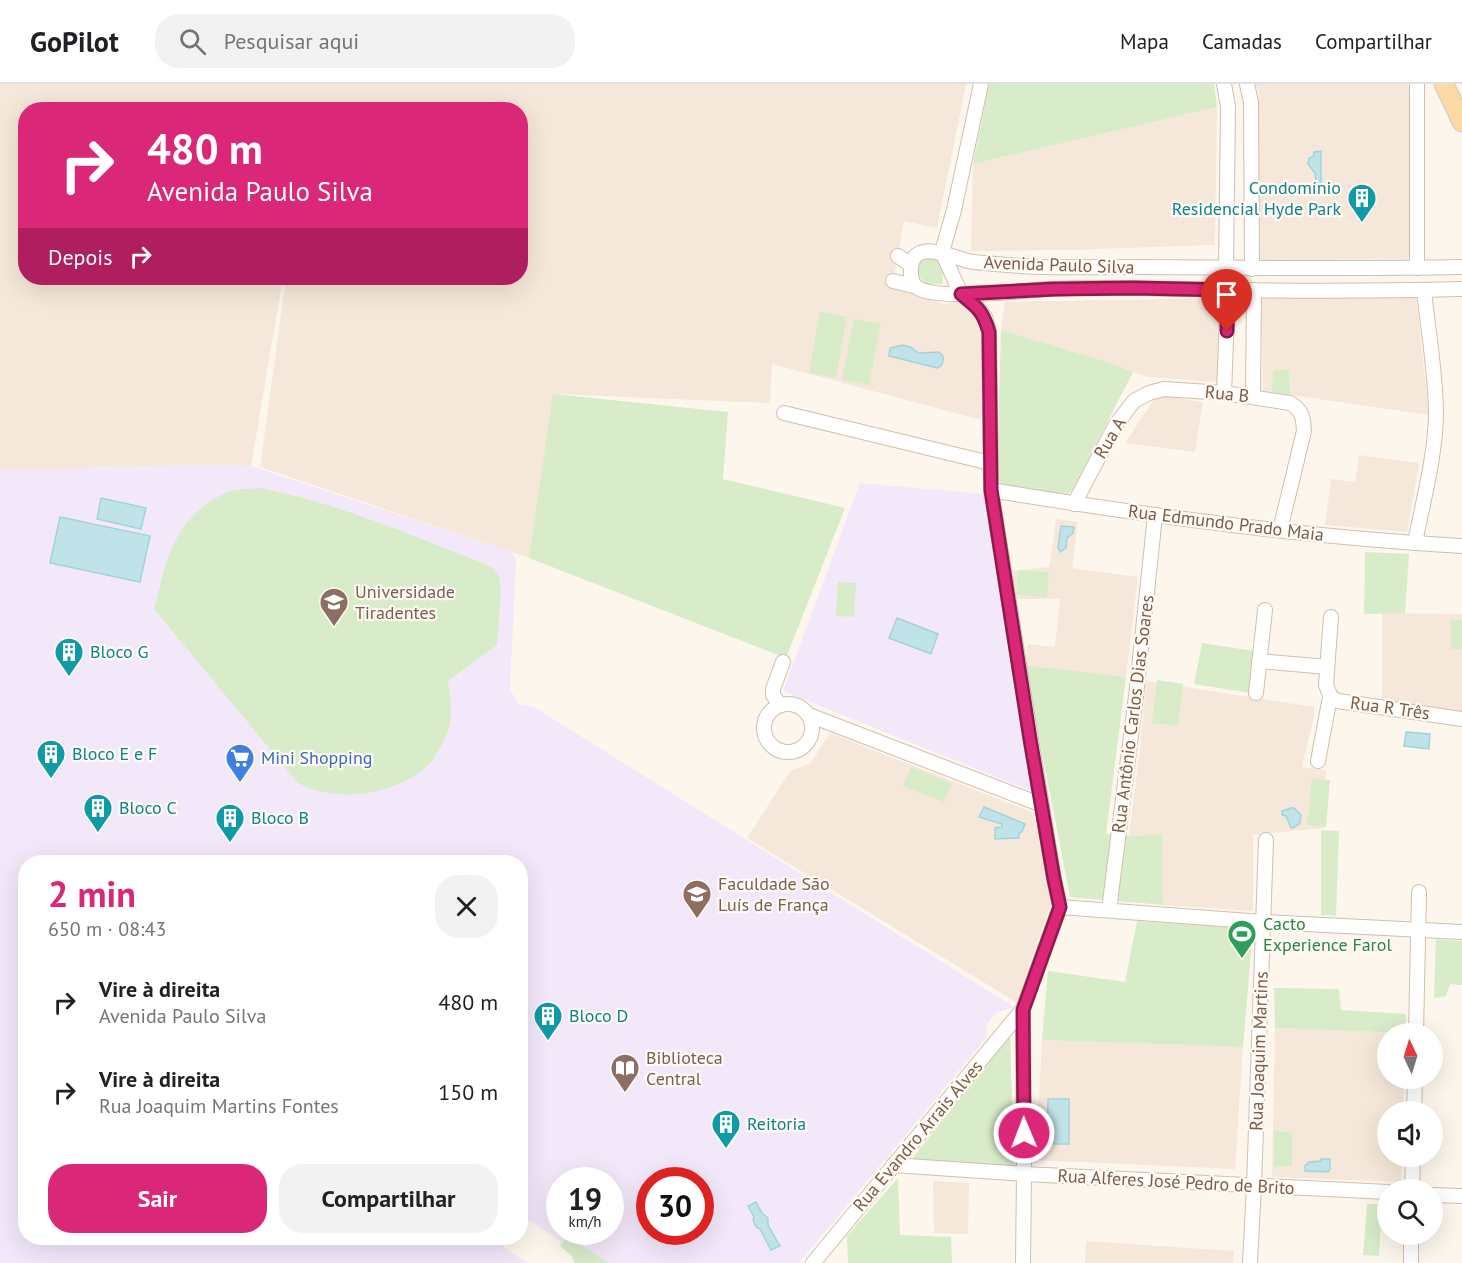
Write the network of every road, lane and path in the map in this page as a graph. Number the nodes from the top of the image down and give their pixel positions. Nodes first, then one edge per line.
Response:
1 (981, 84) edge
2 (1224, 84) edge
3 (1247, 84) edge
4 (1417, 84) edge
5 (1444, 84) edge
6 (1251, 102) junction
7 (1228, 107) junction
8 (1462, 122) edge
9 (942, 252) junction
10 (898, 256) dead end
11 (1064, 264) junction
12 (911, 265) junction
13 (1136, 267) junction
14 (1462, 267) edge
15 (1417, 268) junction
16 (1226, 269) junction
17 (1252, 269) junction
18 (1291, 269) junction
19 (893, 281) dead end
20 (914, 286) junction
21 (1134, 288) junction
22 (1055, 289) junction
23 (1462, 289) edge
24 (1228, 290) junction
25 (1254, 290) junction
26 (1292, 290) junction
27 (1424, 290) junction
28 (961, 294) junction
29 (1164, 389) joint
30 (1224, 393) junction
31 (1254, 397) junction
32 (784, 413) dead end
33 (990, 463) junction
34 (991, 490) junction
35 (1074, 504) junction
36 (1155, 516) junction
37 (1280, 530) junction
38 (1415, 543) junction
39 (1462, 546) edge
40 (1265, 610) dead end
41 (1331, 617) dead end
42 (1259, 661) junction
43 (783, 662) dead end
44 (1327, 668) junction
45 (1329, 691) junction
46 (1256, 693) dead end
47 (780, 705) junction
48 (809, 715) junction
49 (1462, 719) edge
50 (1318, 761) dead end
51 (1042, 805) junction
52 (1266, 840) dead end
53 (1419, 892) dead end
54 (1060, 907) junction
55 (1109, 910) junction
56 (1263, 922) junction
57 (1418, 930) junction
58 (1462, 932) edge
59 (1023, 1010) junction
60 (1416, 1023) edge
61 (893, 1165) junction
62 (1024, 1174) junction
63 (1254, 1186) junction
64 (1377, 1192) edge
65 (1443, 1195) edge
66 (1462, 1196) edge
67 (1411, 1245) edge
68 (813, 1263) edge
69 (1023, 1263) edge
70 (1250, 1263) edge
71 (1411, 1263) edge

1 - 9 street
2 - 7 street
3 - 6 street
4 - 15 street
5 - 8 main road
6 - 7 street
6 - 17 street
7 - 16 street
9 - 11 street, Avenida Paulo Silva
9 - 12 street
9 - 28 street
10 - 12 street
11 - 13 street, Avenida Paulo Silva
11 - 22 street
12 - 20 street
13 - 16 street, Avenida Paulo Silva
13 - 21 street
14 - 15 street, Avenida Paulo Silva
15 - 18 street, Avenida Paulo Silva
16 - 17 street, Avenida Paulo Silva
17 - 18 street, Avenida Paulo Silva
18 - 26 street
19 - 20 street, Avenida Paulo Silva
20 - 28 street, Avenida Paulo Silva
21 - 22 street, Avenida Paulo Silva
21 - 24 street, Avenida Paulo Silva
22 - 28 street, Avenida Paulo Silva
23 - 27 street, Avenida Paulo Silva
24 - 25 street, Avenida Paulo Silva
24 - 30 street
25 - 26 street, Avenida Paulo Silva
25 - 31 street
26 - 27 street, Avenida Paulo Silva
27 - 38 street
28 - 33 street
29 - 30 street, Rua B
29 - 35 street, Rua A
30 - 31 street, Rua B
31 - 37 street, Rua B
32 - 33 street
33 - 34 street
34 - 35 street, Rua Edmundo Prado Maia
34 - 51 street
35 - 36 street, Rua Edmundo Prado Maia
36 - 37 street, Rua Edmundo Prado Maia
36 - 55 street, Rua Antônio Carlos Dias Soares
37 - 38 street, Rua Edmundo Prado Maia
38 - 39 street, Rua Edmundo Prado Maia
40 - 42 street
41 - 44 street
42 - 44 street
42 - 46 street
43 - 47 street
44 - 45 street
45 - 49 street, Rua R Três
45 - 50 street
47 - 48 street
47 - 48 street
48 - 51 street
51 - 54 street
52 - 56 street, Rua Joaquim Martins
53 - 57 street
54 - 55 street
54 - 59 street
55 - 56 street
56 - 57 street
56 - 63 street, Rua Joaquim Martins
57 - 58 street
57 - 60 street
59 - 61 street, Rua Evandro Arrais Alves
59 - 62 street
61 - 62 street, Rua Alferes José Pedro de Brito
61 - 68 street, Rua Evandro Arrais Alves
62 - 63 street, Rua Alferes José Pedro de Brito
62 - 69 street
63 - 64 street, Rua Alferes José Pedro de Brito
63 - 70 street, Rua Joaquim Martins
65 - 66 street
67 - 71 street

